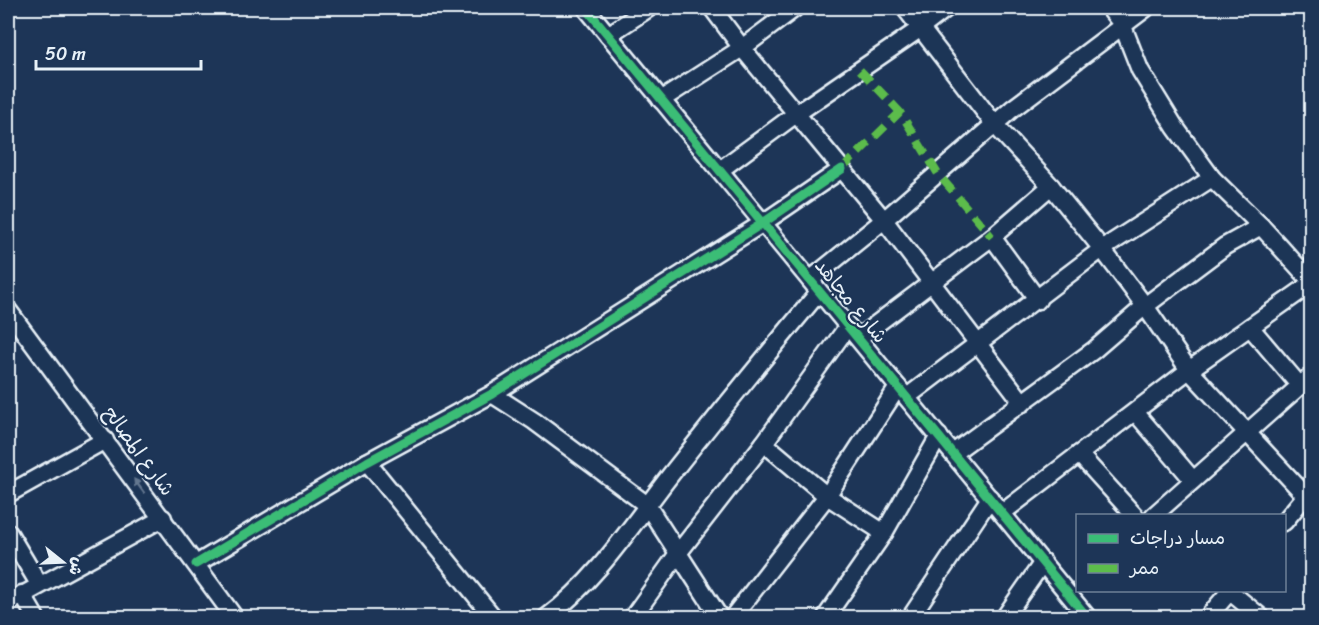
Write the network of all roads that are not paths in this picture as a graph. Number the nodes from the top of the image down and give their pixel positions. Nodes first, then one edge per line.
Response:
1 (586, 8) edge
2 (649, 8) edge
3 (712, 8) edge
4 (795, 8) edge
5 (905, 8) edge
6 (947, 8) edge
7 (1109, 8) edge
8 (1146, 8) edge
9 (1122, 24) junction
10 (921, 28) junction
11 (608, 35) junction
12 (742, 48) junction
13 (661, 100) junction
14 (796, 114) junction
15 (995, 125) junction
16 (842, 169) junction
17 (720, 170) junction
18 (1212, 178) junction
19 (1051, 186) junction
20 (884, 220) junction
21 (763, 223) junction
22 (1261, 226) junction
23 (992, 237) junction
24 (1102, 249) junction
25 (933, 282) junction
26 (1311, 283) edge
27 (815, 286) junction
28 (1038, 300) junction
29 (1145, 306) junction
30 (8, 310) edge
31 (1250, 327) junction
32 (853, 332) junction
33 (977, 343) junction
34 (1189, 370) junction
35 (1306, 380) edge
36 (902, 392) junction
37 (492, 394) junction
38 (1023, 403) junction
39 (1135, 412) junction
40 (1247, 432) junction
41 (939, 436) junction
42 (105, 440) junction
43 (764, 443) junction
44 (953, 453) junction
45 (1079, 454) junction
46 (367, 462) junction
47 (1193, 480) junction
48 (1308, 492) edge
49 (8, 494) edge
50 (827, 496) junction
51 (990, 498) junction
52 (647, 505) junction
53 (1002, 513) junction
54 (1133, 514) edge
55 (1155, 514) edge
56 (163, 518) junction
57 (1286, 520) edge
58 (8, 532) edge
59 (884, 533) junction
60 (679, 552) junction
61 (1043, 562) junction
62 (196, 564) junction
63 (39, 584) junction
64 (1072, 585) edge
65 (1229, 592) edge
66 (1231, 592) edge
67 (15, 598) edge
68 (637, 616) edge
69 (36, 618) edge
70 (235, 618) edge
71 (495, 618) edge
72 (546, 618) edge
73 (720, 618) edge
74 (732, 618) edge
75 (825, 618) edge
76 (910, 618) edge
77 (1004, 618) edge
78 (1088, 618) edge
79 (1207, 618) edge
80 (1262, 618) edge

1 - 11 street, شارع مجاهد
2 - 11 street
3 - 12 street
4 - 12 street
5 - 10 street
6 - 10 street
7 - 9 street
8 - 9 street
9 - 15 street
9 - 18 street
10 - 14 street
10 - 15 street
11 - 13 street, شارع مجاهد
12 - 13 street
12 - 14 street
13 - 17 street, شارع مجاهد
14 - 16 street
14 - 17 street
15 - 19 street
15 - 20 street
16 - 20 street
16 - 21 street
17 - 21 street, شارع مجاهد
18 - 22 street
18 - 24 street
19 - 23 street
19 - 24 street
20 - 25 street
20 - 27 street
21 - 27 street, شارع مجاهد
21 - 37 street
22 - 26 street
22 - 29 street
23 - 25 street
23 - 28 street
24 - 28 street
24 - 29 street
25 - 32 street
25 - 33 street
26 - 31 street
27 - 32 street, شارع مجاهد
27 - 52 street
28 - 33 street
29 - 34 street
29 - 38 street
30 - 42 street, شارع المصالح
31 - 34 street
31 - 35 street
32 - 36 street, شارع مجاهد
32 - 43 street
33 - 36 street
33 - 38 street
34 - 39 street
34 - 40 street
35 - 40 street
36 - 41 street, شارع مجاهد
36 - 50 street
37 - 46 street
37 - 52 street
38 - 44 street
39 - 45 street
39 - 47 street
40 - 47 street
40 - 48 street
41 - 44 street, شارع مجاهد
41 - 59 street
42 - 49 street
56 -> 42 street, شارع المصالح
43 - 50 street
43 - 60 street
44 - 51 street, شارع مجاهد
45 - 53 street
45 - 54 street
46 - 62 street
46 - 71 street
47 - 55 street
48 - 57 street
50 - 59 street
50 - 74 street
51 - 53 street, شارع مجاهد
51 - 76 street
52 - 60 street
52 - 72 street
53 - 61 street, شارع مجاهد
56 - 62 street, شارع المصالح
56 - 63 street
58 - 63 street
59 - 75 street
60 - 68 street
60 - 73 street
61 - 64 street, شارع مجاهد
61 - 77 street
62 - 70 street, شارع المصالح
63 - 67 street
64 - 78 street, شارع مجاهد
65 - 79 street
66 - 80 street
67 - 69 street

